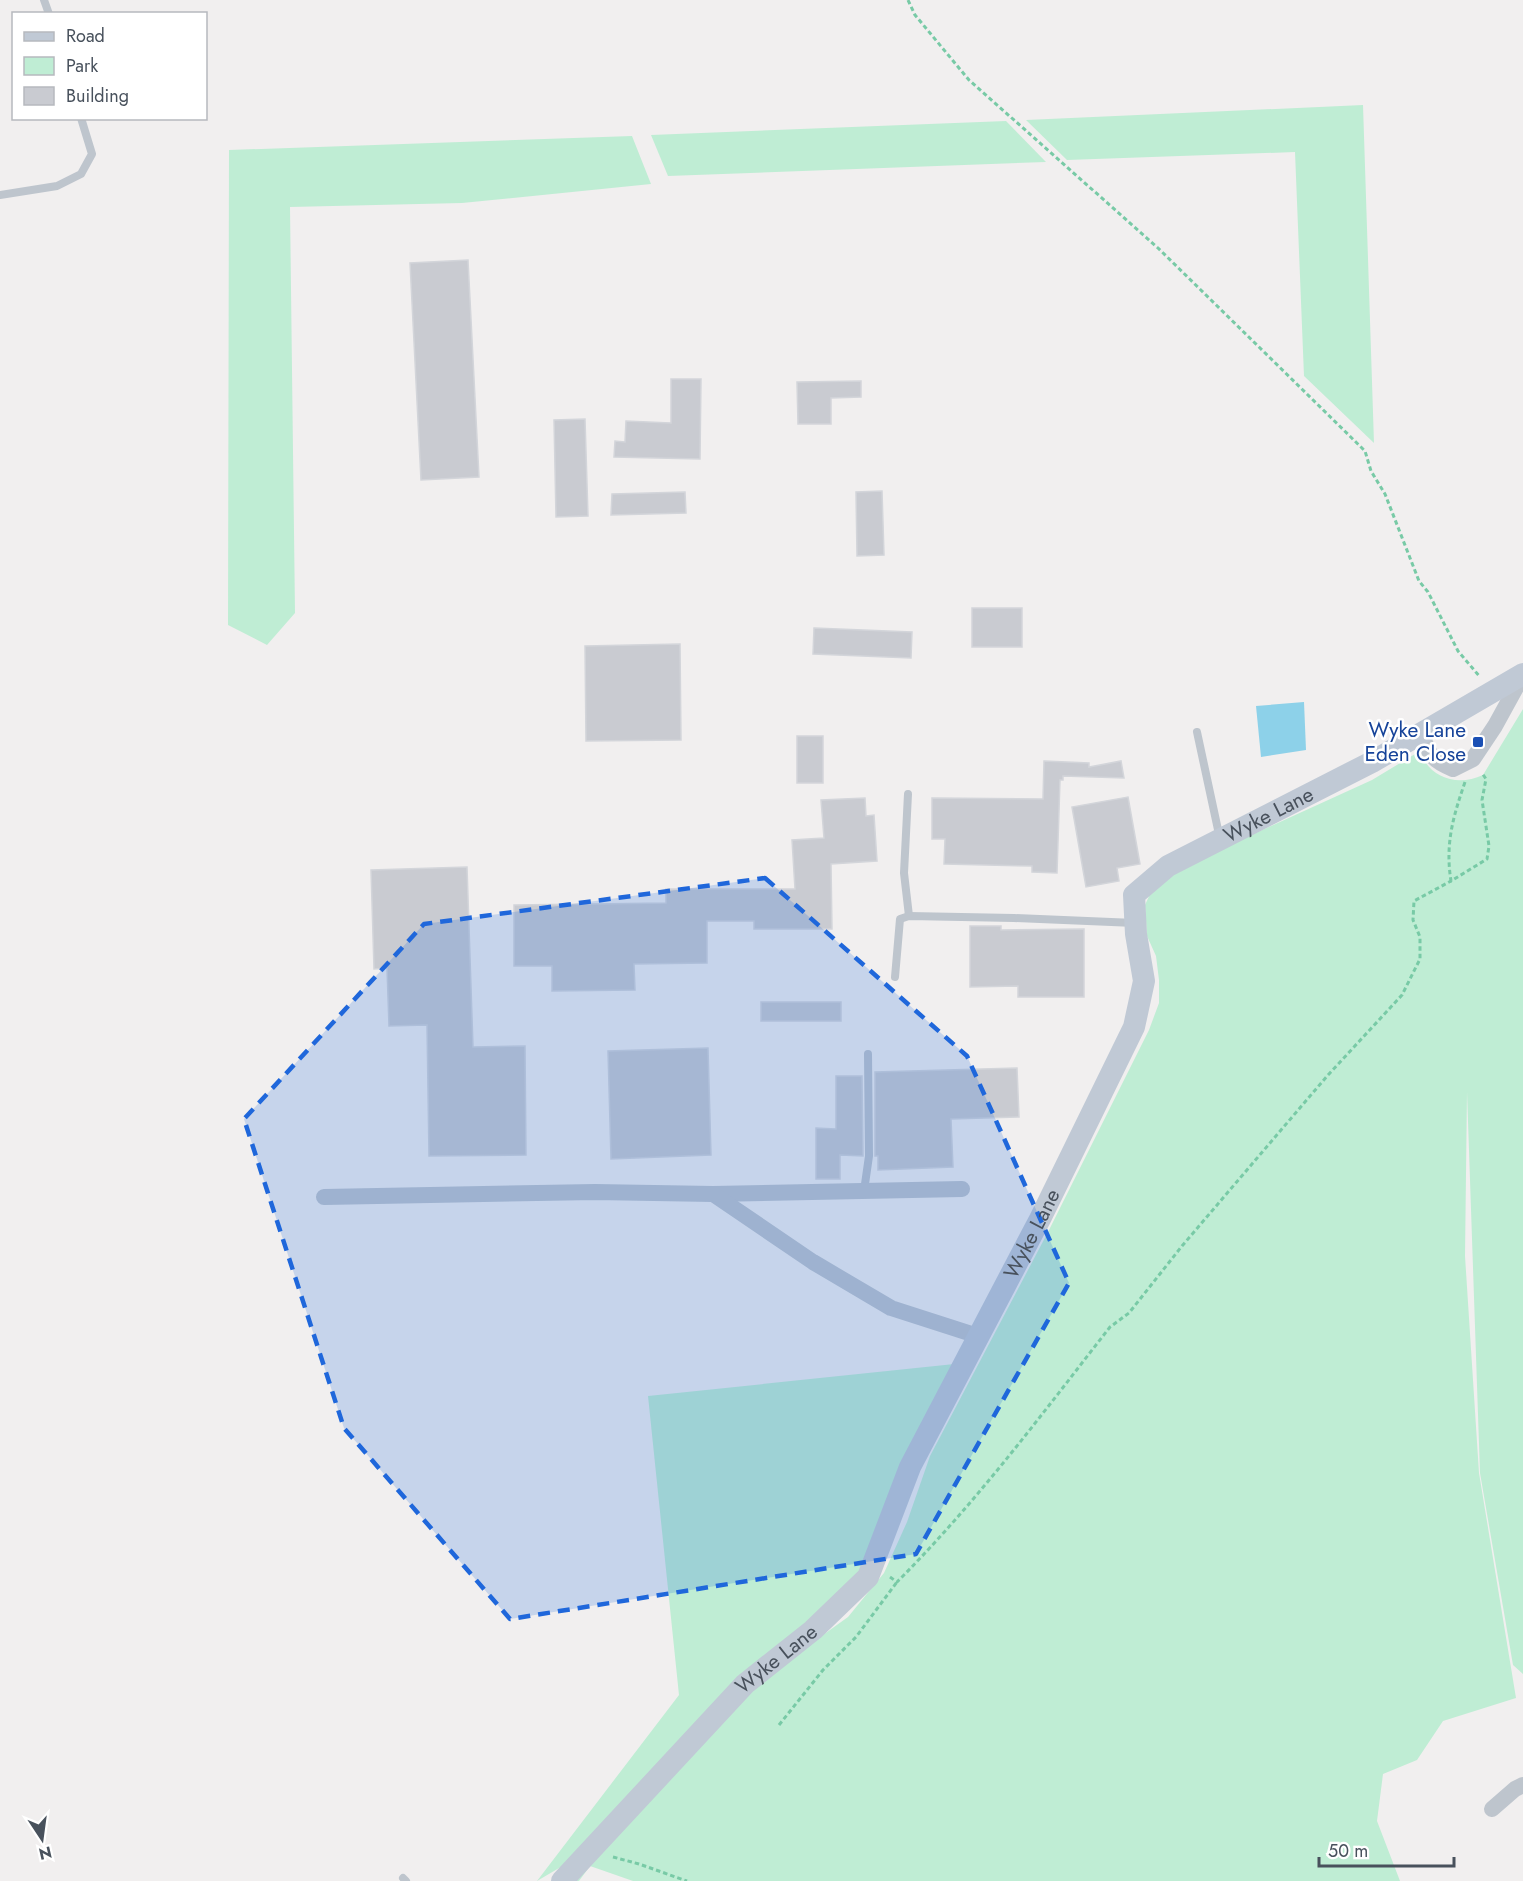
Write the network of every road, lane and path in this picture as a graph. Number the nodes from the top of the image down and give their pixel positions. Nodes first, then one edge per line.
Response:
1 (908, 0) edge
2 (82, 120) edge
3 (0, 195) edge
4 (1523, 674) edge
5 (1495, 691) junction
6 (1197, 732) dead end
7 (1421, 733) junction
8 (1468, 762) junction
9 (908, 794) dead end
10 (1221, 839) junction
11 (1451, 881) junction
12 (909, 916) junction
13 (1135, 923) junction
14 (895, 976) dead end
15 (868, 1054) dead end
16 (962, 1189) dead end
17 (864, 1191) junction
18 (713, 1194) junction
19 (324, 1197) dead end
20 (978, 1336) junction
21 (872, 1566) junction
22 (897, 1582) junction
23 (779, 1725) dead end
24 (1523, 1785) edge
25 (1492, 1809) dead end
26 (591, 1849) junction
27 (562, 1881) edge
28 (687, 1881) edge

1 - 5 path
2 - 3 lane
4 - 5 street, Wyke Lane
4 - 8 street
5 - 7 street, Wyke Lane
6 - 10 lane
7 - 8 street
7 - 10 street, Wyke Lane
8 - 11 path
8 - 11 path
9 - 12 lane
10 - 13 street, Wyke Lane
11 - 22 path
12 - 13 lane
12 - 14 lane
13 - 20 street, Wyke Lane
15 - 17 lane
16 - 17 street
17 - 18 street
18 - 19 street
18 - 20 street
20 - 21 street, Wyke Lane
21 - 22 path
21 - 26 street, Wyke Lane
22 - 23 path
24 - 25 street
26 - 27 street, Wyke Lane
26 - 28 path

